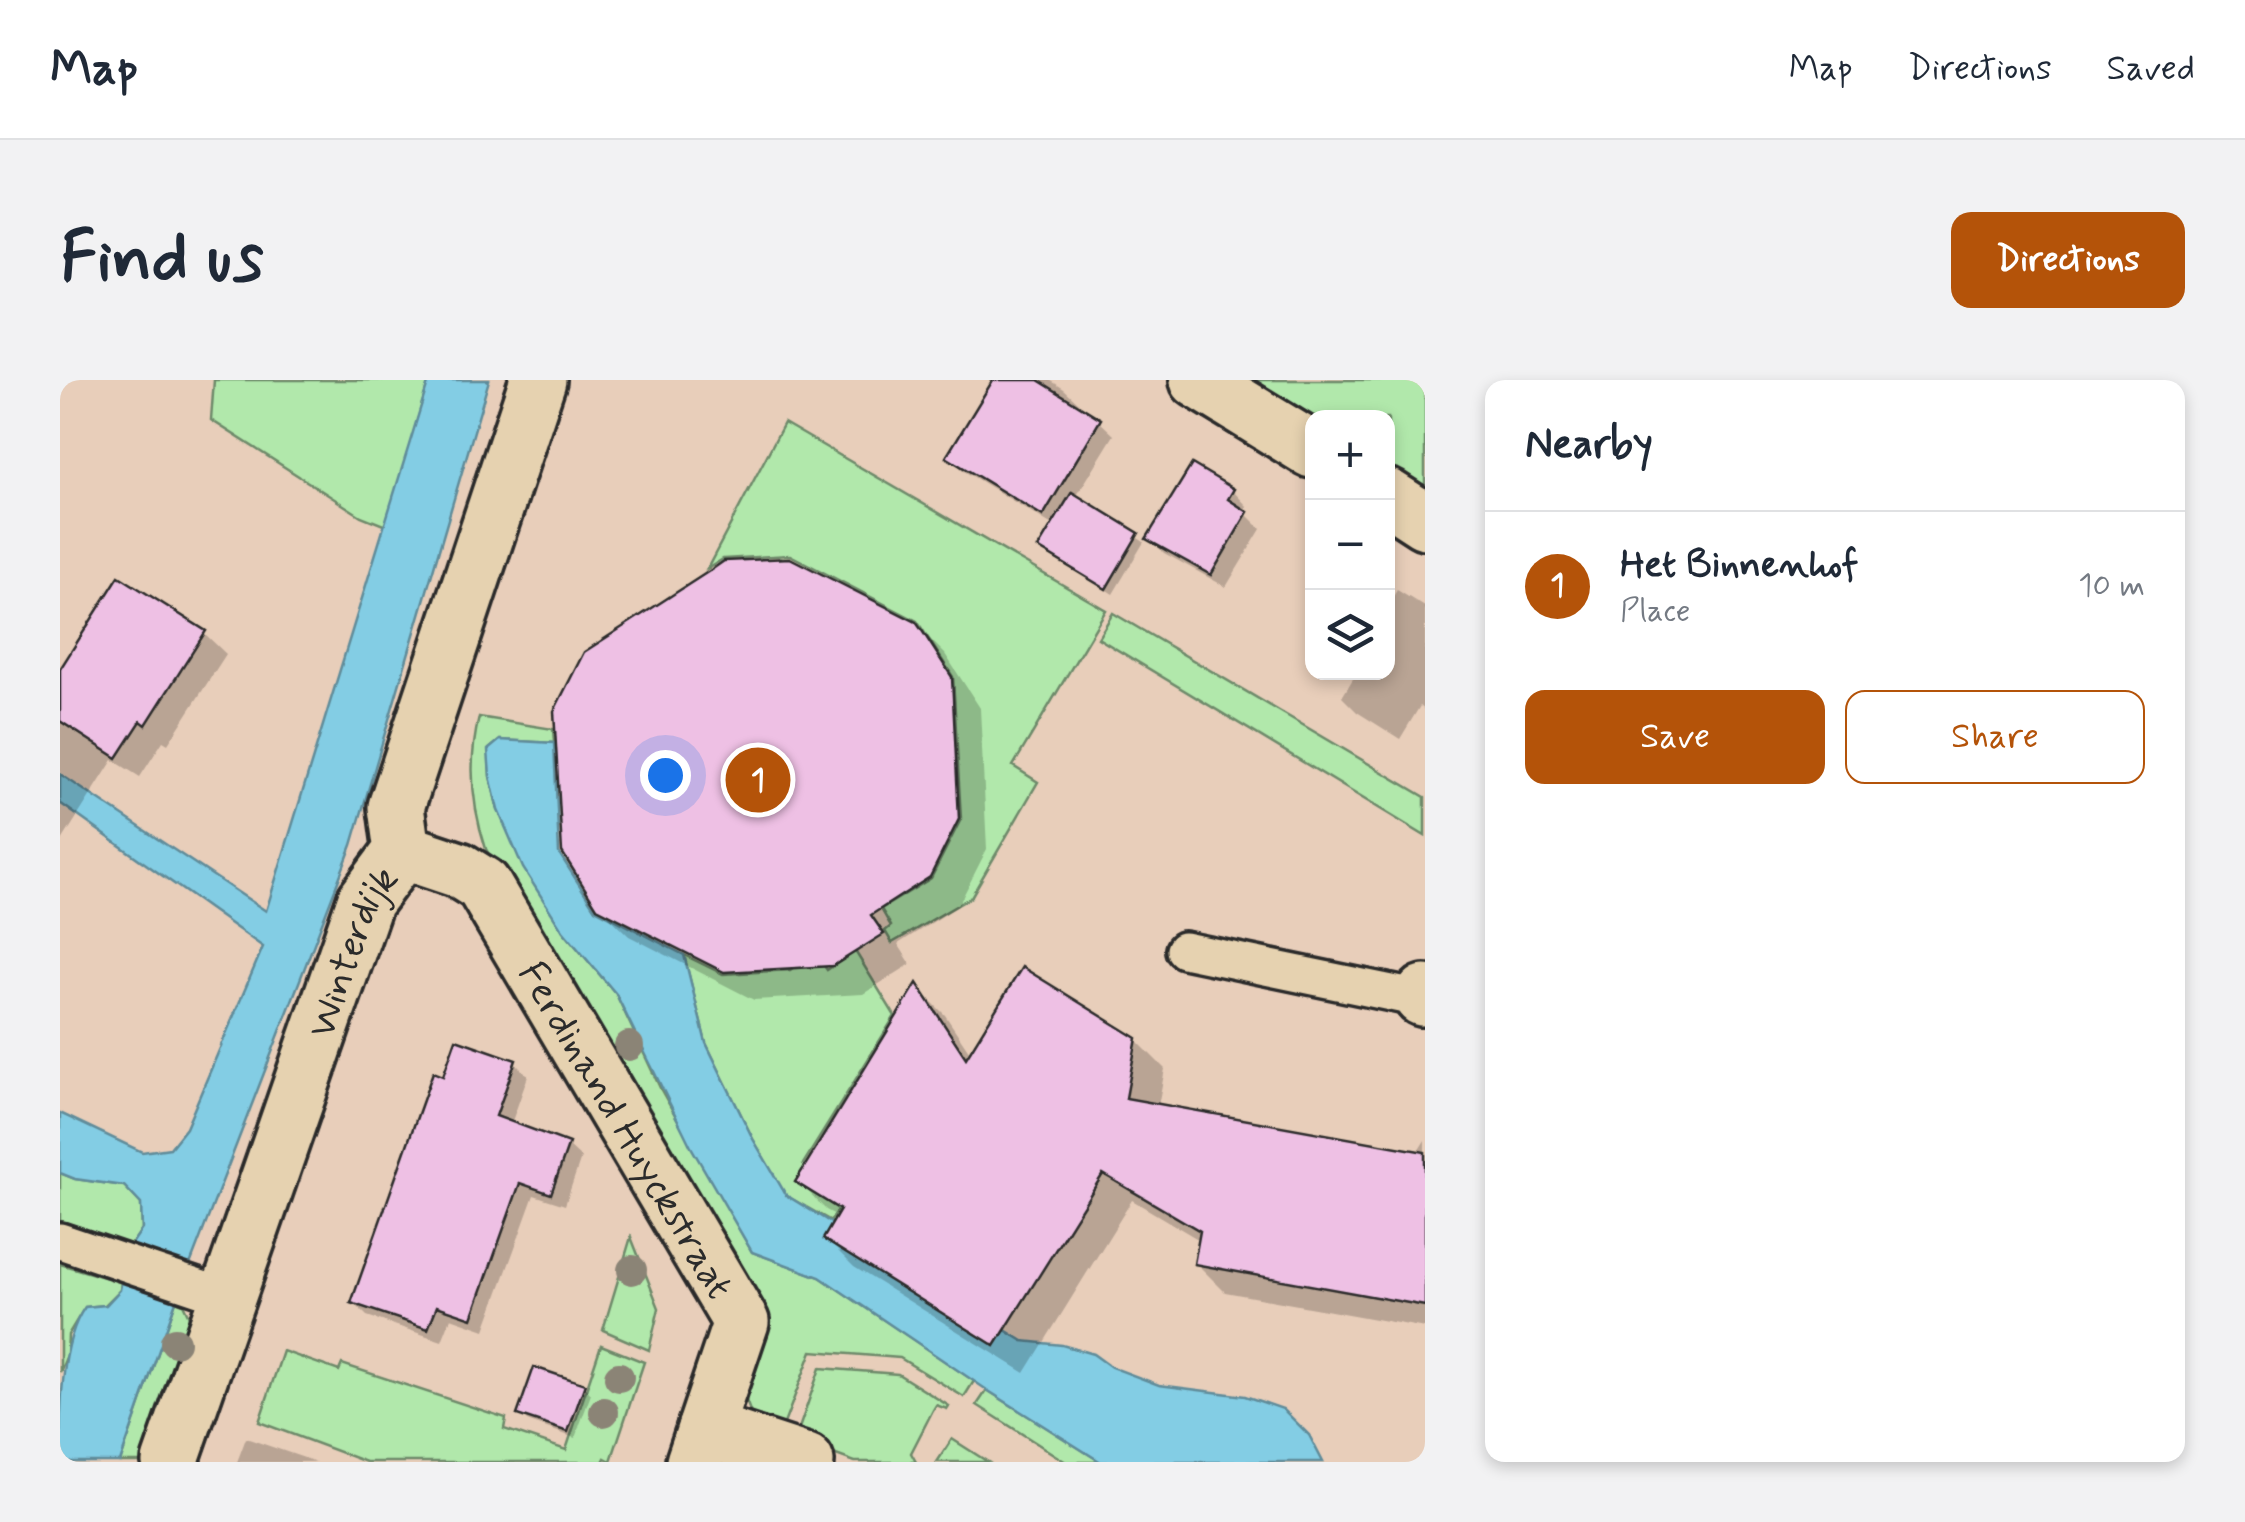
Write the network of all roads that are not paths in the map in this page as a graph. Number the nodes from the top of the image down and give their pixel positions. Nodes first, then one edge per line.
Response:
1 (538, 380) edge
2 (1198, 380) edge
3 (1305, 446) edge
4 (1394, 500) edge
5 (1425, 521) edge
6 (402, 851) junction
7 (1184, 950) dead end
8 (1424, 997) edge
9 (60, 1241) edge
10 (208, 1290) junction
11 (699, 1446) edge
12 (170, 1462) edge
13 (806, 1462) edge

1 - 6 street, Winterdijk
2 - 3 street
4 - 5 street
6 - 10 street, Winterdijk
6 - 11 street, Ferdinand Huyckstraat
7 - 8 lane
9 - 10 lane
10 - 12 street, Winterdijk
11 - 13 street

